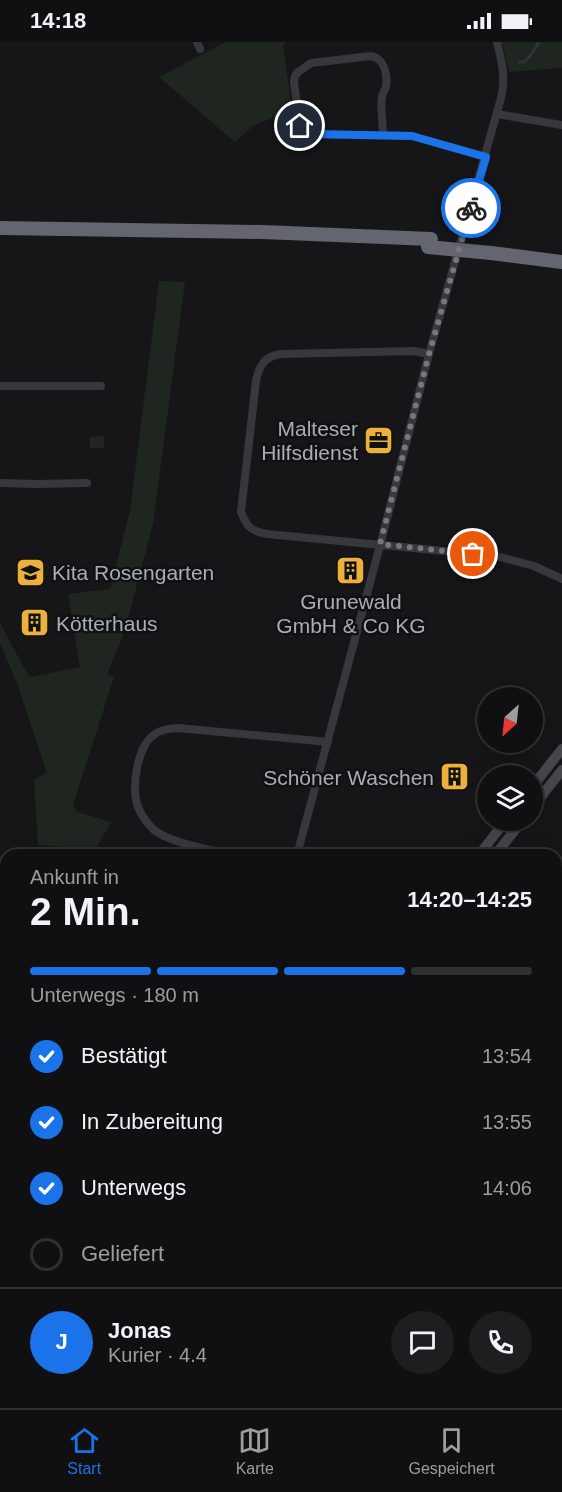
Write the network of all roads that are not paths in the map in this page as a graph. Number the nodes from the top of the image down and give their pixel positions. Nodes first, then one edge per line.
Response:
1 (497, 42) edge
2 (498, 114) junction
3 (562, 125) edge
4 (383, 135) junction
5 (486, 157) junction
6 (0, 228) edge
7 (0, 236) edge
8 (430, 243) junction
9 (492, 249) junction
10 (562, 255) edge
11 (562, 262) edge
12 (429, 354) junction
13 (0, 386) edge
14 (101, 386) dead end
15 (0, 483) edge
16 (87, 483) dead end
17 (380, 544) junction
18 (562, 579) edge
19 (328, 742) junction
20 (562, 749) edge
21 (562, 754) edge
22 (562, 771) edge
23 (543, 773) edge
24 (553, 782) junction
25 (543, 794) edge
26 (498, 831) edge
27 (514, 831) edge
28 (207, 849) edge
29 (299, 849) edge
30 (484, 849) edge
31 (500, 849) edge

1 - 2 street
2 - 3 street
2 - 5 street
4 - 4 street
4 - 5 street
5 - 12 street
6 - 8 highway
7 - 8 highway
8 - 9 highway, bridge
9 - 10 highway
9 - 11 highway
12 - 17 street
12 - 17 street
13 - 14 street
15 - 16 street
17 - 18 street
17 - 19 street
19 - 28 street
19 - 29 street
20 - 23 main road
21 - 24 main road
22 - 24 main road
24 - 25 main road
26 - 30 main road
27 - 31 main road

